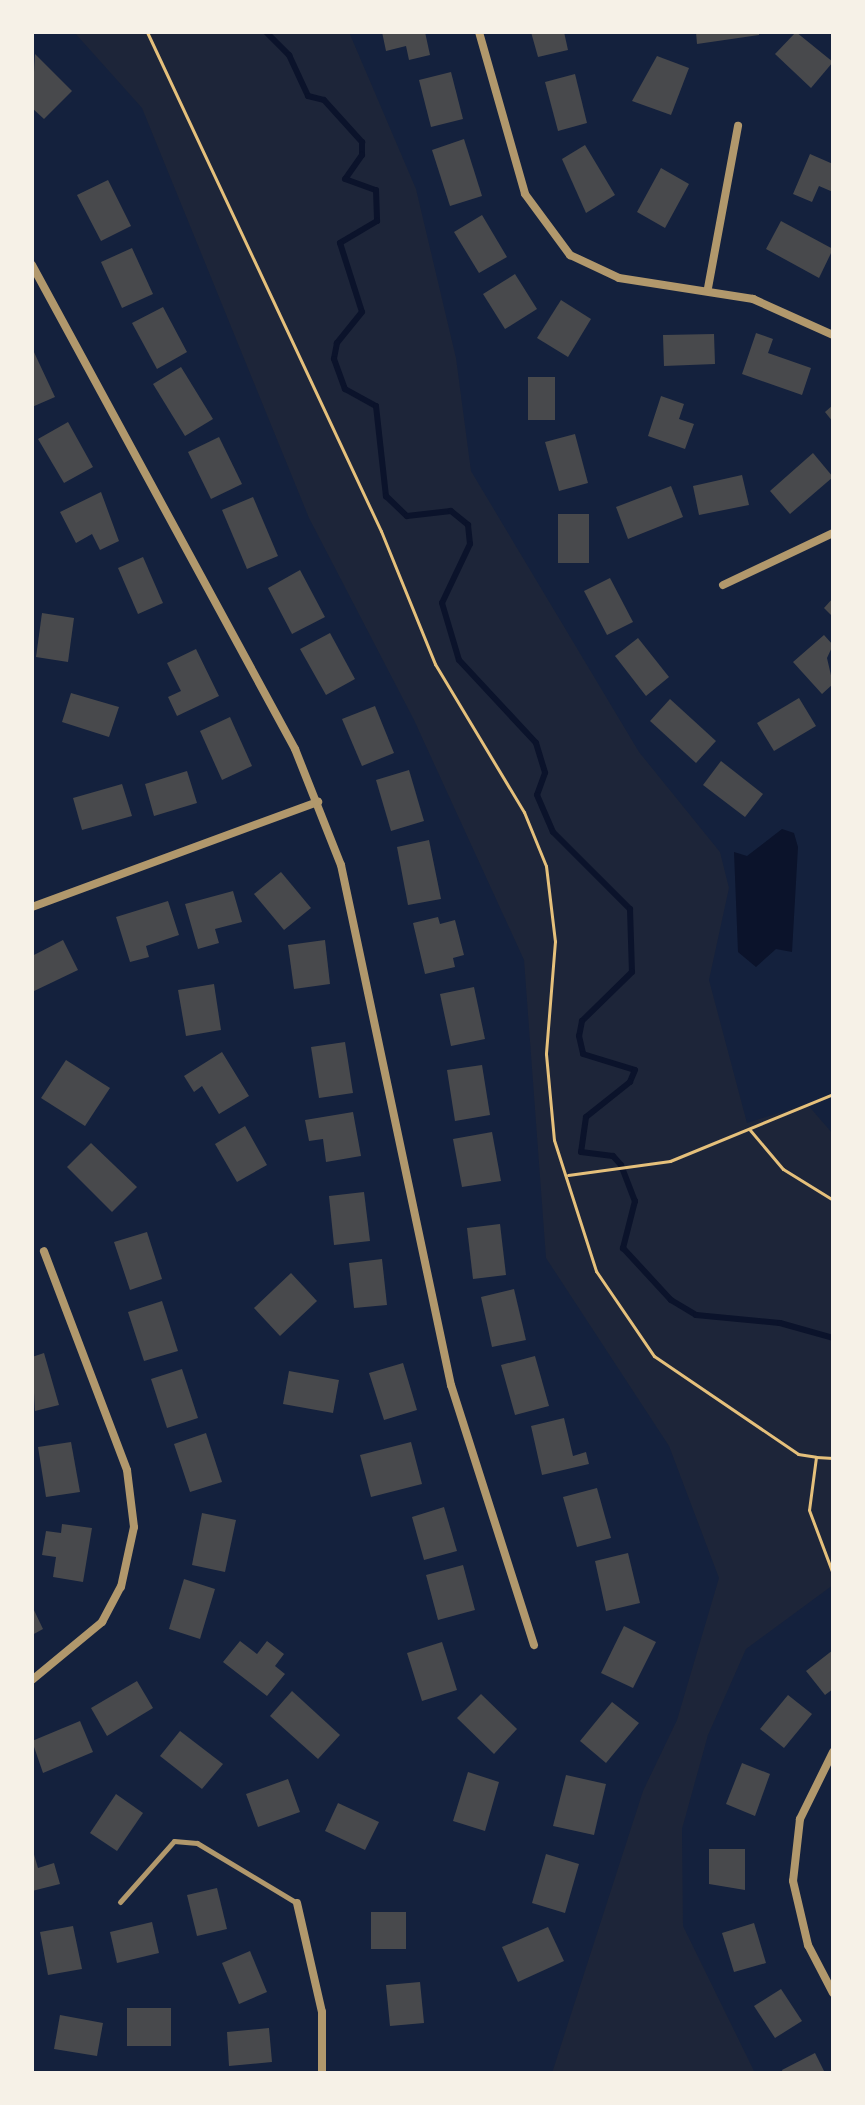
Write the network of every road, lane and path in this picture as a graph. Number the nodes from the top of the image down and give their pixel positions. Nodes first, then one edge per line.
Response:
1 (147, 32) edge
2 (479, 32) edge
3 (738, 126) dead end
4 (32, 265) edge
5 (708, 288) junction
6 (833, 335) edge
7 (833, 533) edge
8 (723, 585) dead end
9 (318, 802) junction
10 (32, 907) edge
11 (833, 1094) edge
12 (750, 1130) junction
13 (568, 1175) junction
14 (833, 1200) edge
15 (44, 1251) dead end
16 (816, 1457) junction
17 (833, 1458) edge
18 (833, 1574) edge
19 (534, 1645) dead end
20 (32, 1680) edge
21 (833, 1752) edge
22 (120, 1902) dead end
23 (297, 1903) joint
24 (833, 1993) edge
25 (322, 2073) edge

1 - 13 path
2 - 5 street
3 - 5 street
4 - 9 street
5 - 6 street
7 - 8 street
9 - 10 street
9 - 19 street
11 - 12 path
12 - 13 path
12 - 14 path
13 - 16 path
15 - 20 street
16 - 17 path
16 - 18 path
21 - 24 street
22 - 23 lane
23 - 25 street

